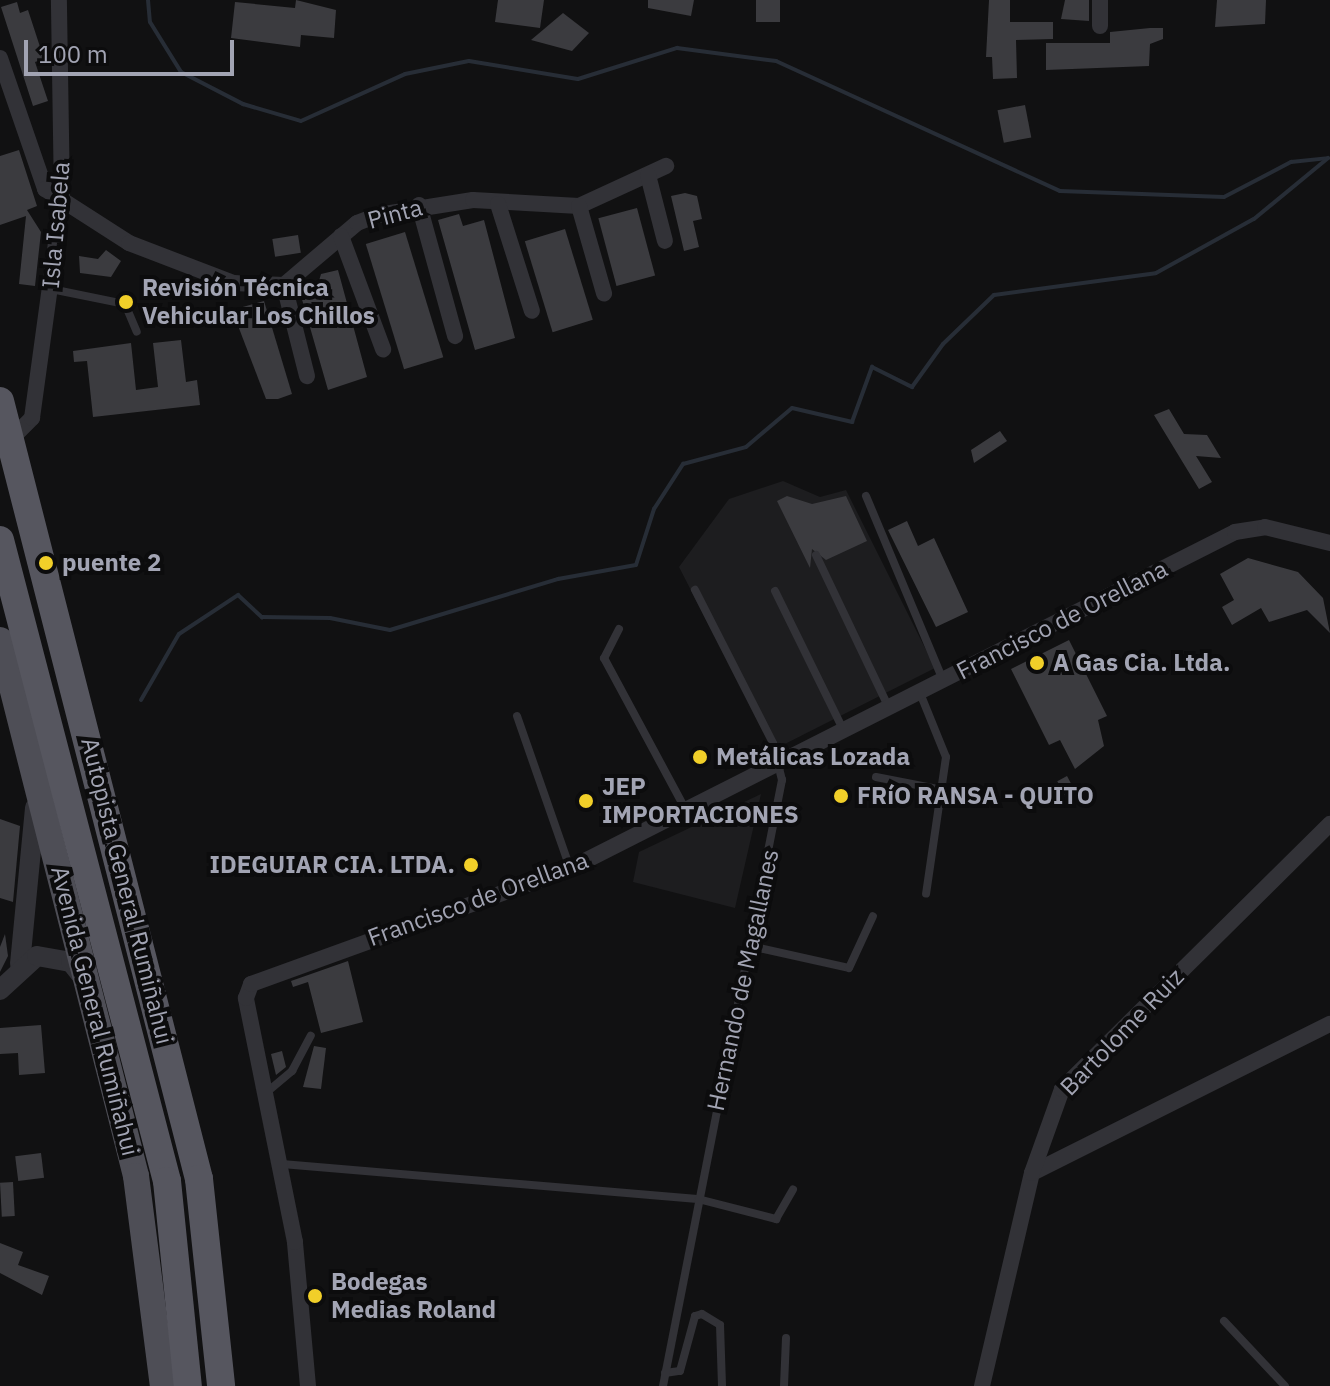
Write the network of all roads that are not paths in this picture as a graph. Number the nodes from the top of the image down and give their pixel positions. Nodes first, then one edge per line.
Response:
1 (59, 0) edge
2 (1100, 0) edge
3 (1100, 26) dead end
4 (0, 58) edge
5 (666, 166) dead end
6 (648, 175) junction
7 (62, 198) junction
8 (498, 204) junction
9 (419, 205) junction
10 (579, 206) junction
11 (341, 236) junction
12 (665, 241) dead end
13 (284, 285) junction
14 (51, 289) junction
15 (604, 293) dead end
16 (532, 311) dead end
17 (137, 332) dead end
18 (455, 336) dead end
19 (383, 349) dead end
20 (307, 376) dead end
21 (0, 401) edge
22 (11, 439) junction
23 (866, 496) dead end
24 (0, 540) edge
25 (1330, 543) edge
26 (816, 555) dead end
27 (695, 590) dead end
28 (775, 591) dead end
29 (619, 629) dead end
30 (3, 667) edge
31 (944, 681) junction
32 (920, 693) junction
33 (890, 708) junction
34 (517, 716) dead end
35 (844, 732) junction
36 (30, 744) junction
37 (778, 766) junction
38 (876, 777) dead end
39 (943, 790) junction
40 (688, 812) junction
41 (1330, 824) edge
42 (571, 868) junction
43 (926, 894) dead end
44 (873, 916) dead end
45 (750, 946) junction
46 (20, 964) junction
47 (0, 990) edge
48 (89, 992) junction
49 (1330, 1024) edge
50 (311, 1036) dead end
51 (267, 1092) junction
52 (282, 1164) junction
53 (1032, 1173) junction
54 (793, 1190) dead end
55 (698, 1199) junction
56 (1224, 1321) dead end
57 (786, 1338) dead end
58 (665, 1373) junction
59 (163, 1386) edge
60 (188, 1386) edge
61 (221, 1386) edge
62 (308, 1386) edge
63 (663, 1386) edge
64 (722, 1386) edge
65 (784, 1386) edge
66 (982, 1386) edge
67 (1285, 1386) edge

1 - 7 street, Isla Isabela
2 - 3 street
4 - 7 street
5 - 6 street, Pinta
6 - 10 street, Pinta
6 - 12 street
7 - 13 street
7 - 14 street, Isla Isabela
8 - 9 street, Pinta
8 - 10 street, Pinta
8 - 16 street
9 - 11 street, Pinta
9 - 18 street
10 - 15 street
11 - 13 street, Pinta
11 - 19 street
13 - 20 street
14 - 17 lane
14 - 22 street, Isla Isabela
21 - 22 highway, Autopista General Rumiñahui
22 - 61 highway, Autopista General Rumiñahui
23 - 31 lane
24 - 60 highway, Autopista General Rumiñahui
25 - 31 street, Francisco de Orellana
26 - 33 lane
27 - 37 lane, Hernando de Magallanes
28 - 35 lane
29 - 40 lane
30 - 36 main road, Avenida General Rumiñahui
31 - 32 street, Francisco de Orellana
32 - 33 street, Francisco de Orellana
32 - 39 lane
33 - 35 street, Francisco de Orellana
34 - 42 lane
35 - 37 street, Francisco de Orellana
36 - 46 street
36 - 48 main road, Avenida General Rumiñahui
37 - 40 street, Francisco de Orellana
37 - 45 lane, Hernando de Magallanes
38 - 39 lane
39 - 43 lane
40 - 42 street, Francisco de Orellana
41 - 53 street, Bartolome Ruiz
42 - 51 street, Francisco de Orellana
44 - 45 lane
45 - 55 lane, Hernando de Magallanes
46 - 47 street
46 - 48 street
48 - 59 main road, Avenida General Rumiñahui
49 - 53 street
50 - 51 lane
51 - 52 street, Francisco de Orellana
52 - 55 lane
52 - 62 street, Francisco de Orellana
53 - 66 street, Bartolome Ruiz
54 - 55 lane
55 - 58 lane, Hernando de Magallanes
56 - 67 lane
57 - 65 lane
58 - 63 lane, Hernando de Magallanes
58 - 64 lane

